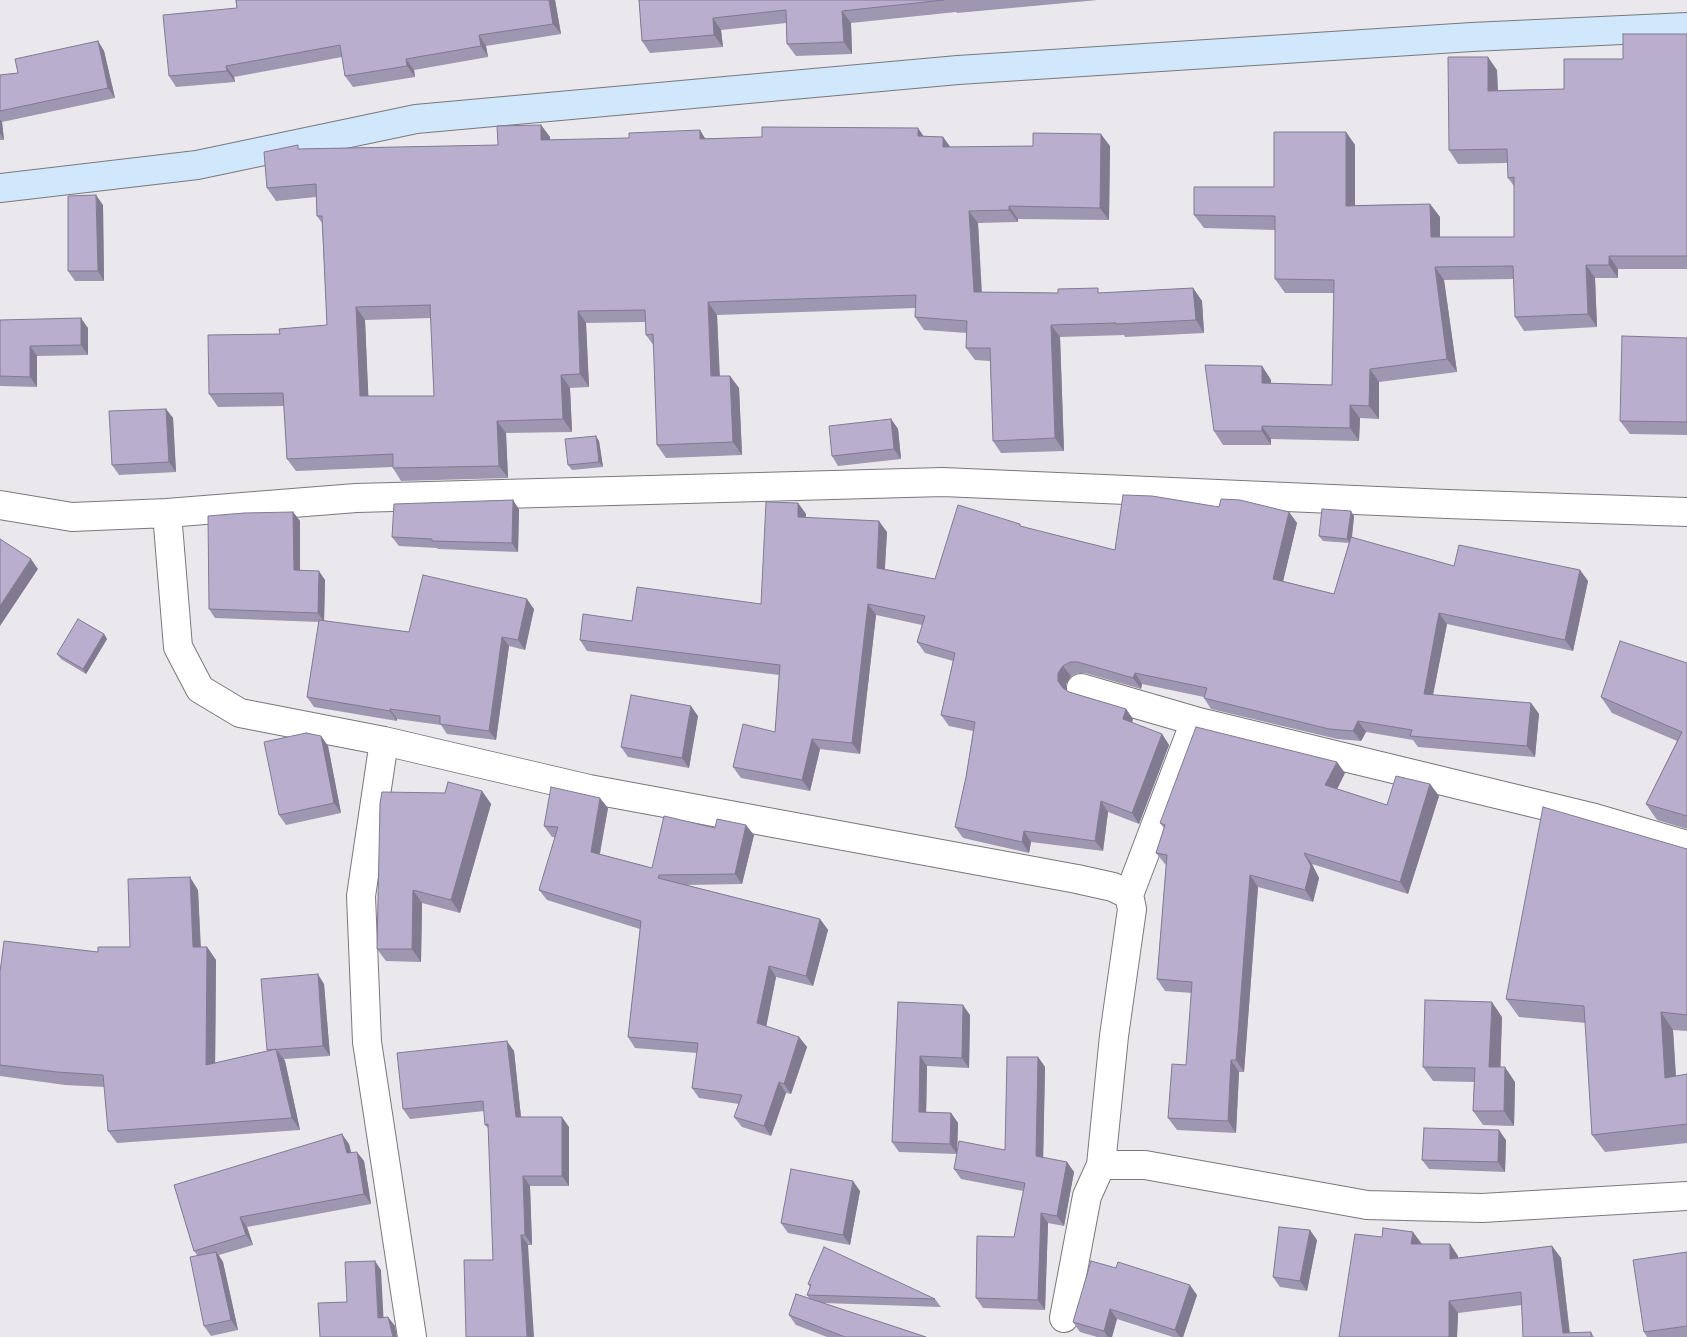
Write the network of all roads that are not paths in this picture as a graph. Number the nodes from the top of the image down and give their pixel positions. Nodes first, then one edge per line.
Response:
1 (1687, 27) edge
2 (0, 188) edge
3 (0, 505) edge
4 (1687, 512) edge
5 (167, 513) junction
6 (1081, 688) dead end
7 (1195, 720) junction
8 (384, 741) junction
9 (1687, 845) edge
10 (1129, 895) junction
11 (1102, 1165) junction
12 (1687, 1196) edge
13 (1064, 1318) dead end
14 (412, 1337) edge

1 - 2 street
3 - 5 street
4 - 5 street
5 - 8 street
6 - 7 street
7 - 9 street
7 - 10 street
8 - 10 street
8 - 14 street
10 - 11 street
11 - 12 street
11 - 13 street

